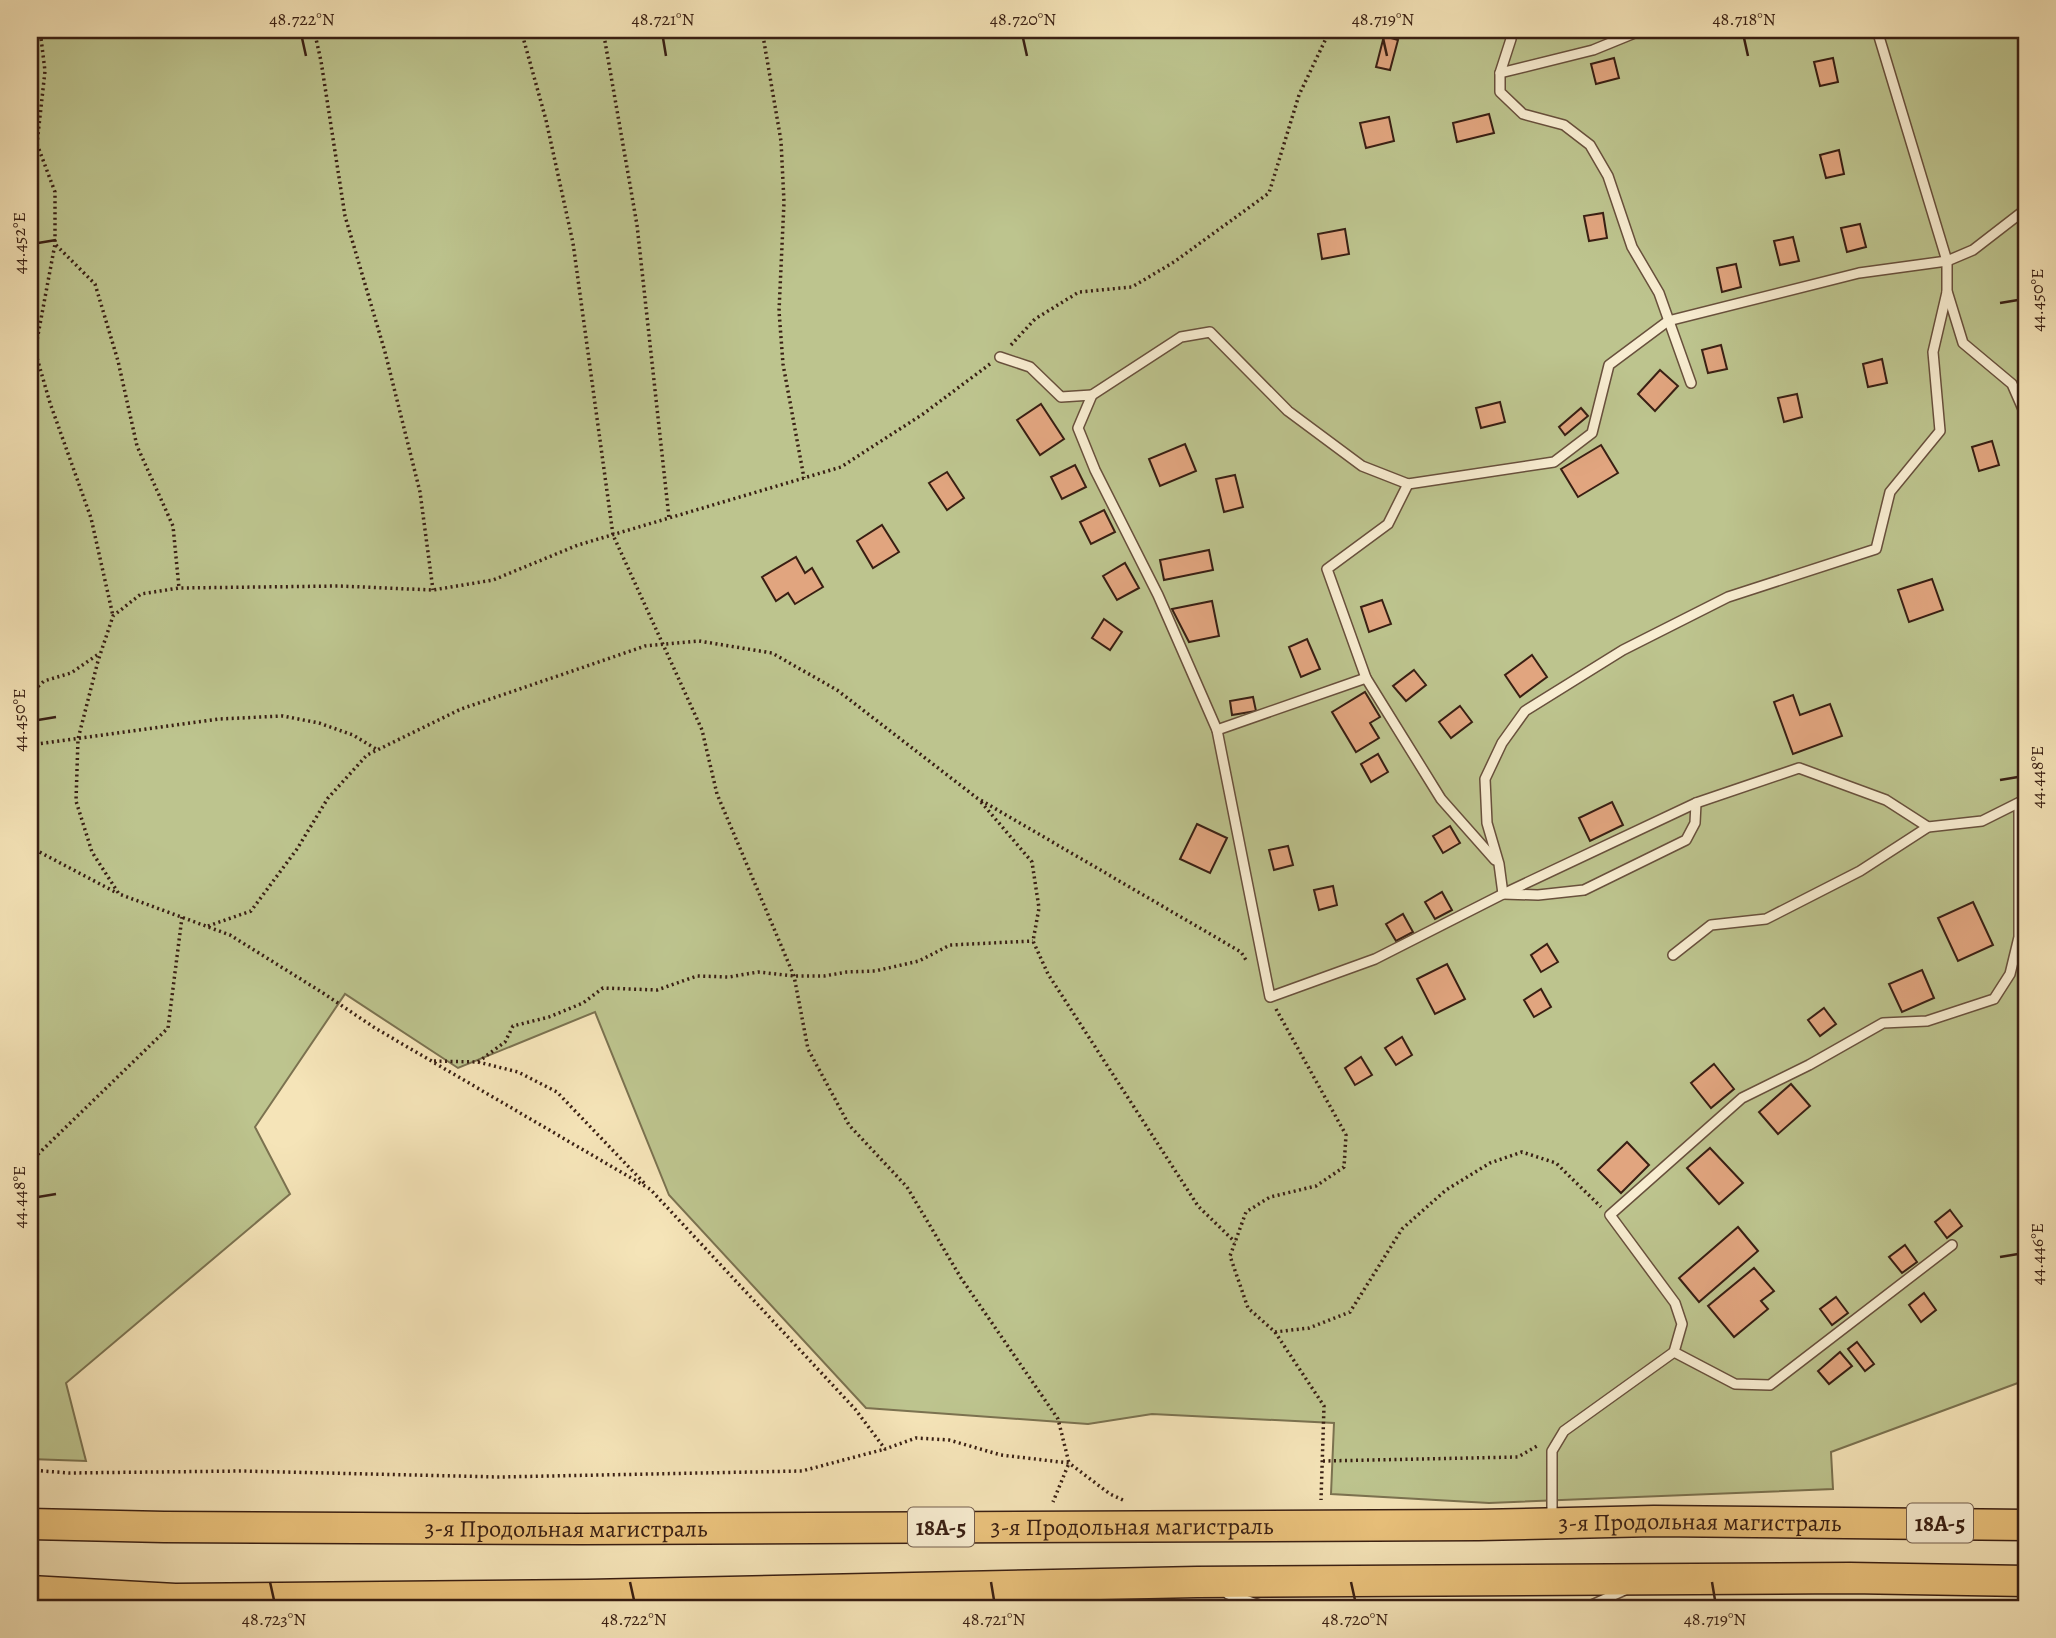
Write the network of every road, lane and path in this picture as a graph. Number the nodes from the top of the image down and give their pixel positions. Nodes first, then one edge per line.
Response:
1 (40, 30) edge
2 (314, 30) edge
3 (521, 30) edge
4 (603, 30) edge
5 (762, 30) edge
6 (1330, 30) edge
7 (1510, 30) edge
8 (1642, 30) edge
9 (1877, 30) edge
10 (1500, 74) junction
11 (37, 144) junction
12 (30, 177) edge
13 (2026, 209) edge
14 (55, 244) junction
15 (1947, 261) junction
16 (1947, 291) junction
17 (1668, 321) junction
18 (1000, 357) junction
19 (1691, 383) dead end
20 (1092, 396) junction
21 (2026, 416) edge
22 (804, 478) junction
23 (1408, 484) junction
24 (669, 518) junction
25 (613, 535) junction
26 (179, 588) junction
27 (433, 590) junction
28 (113, 616) junction
29 (663, 645) junction
30 (101, 652) junction
31 (1366, 678) junction
32 (30, 694) edge
33 (1217, 730) junction
34 (78, 739) junction
35 (30, 745) edge
36 (377, 750) junction
37 (977, 798) junction
38 (2023, 801) edge
39 (1696, 803) junction
40 (1928, 827) junction
41 (30, 847) edge
42 (1499, 864) junction
43 (119, 894) junction
44 (1503, 894) junction
45 (181, 917) junction
46 (207, 927) junction
47 (1033, 941) junction
48 (1673, 955) dead end
49 (1248, 963) dead end
50 (793, 976) junction
51 (1270, 997) junction
52 (432, 1061) junction
53 (478, 1062) junction
54 (30, 1162) edge
55 (650, 1189) junction
56 (1610, 1215) junction
57 (1235, 1242) junction
58 (1952, 1245) dead end
59 (1275, 1332) junction
60 (1674, 1352) junction
61 (1564, 1431) junction
62 (885, 1449) junction
63 (1323, 1461) junction
64 (1069, 1463) junction
65 (30, 1470) edge
66 (1132, 1504) dead end
67 (1552, 1523) junction
68 (30, 1524) edge
69 (1319, 1525) junction
70 (2026, 1525) edge
71 (1043, 1526) junction
72 (1649, 1580) junction
73 (2026, 1581) edge
74 (1197, 1582) junction
75 (30, 1591) edge
76 (1268, 1608) edge
77 (1585, 1608) edge

1 - 11 path
2 - 27 path
3 - 25 path
4 - 24 path
5 - 22 path
6 - 18 path
7 - 10 lane
8 - 10 lane
9 - 15 lane
10 - 17 lane
11 - 12 path
11 - 14 path
13 - 15 lane
14 - 26 path
14 - 28 path
15 - 16 lane
15 - 17 lane
16 - 21 lane
16 - 42 lane
17 - 19 lane
17 - 23 lane
18 - 20 lane
18 - 22 path
20 - 23 lane
20 - 33 lane
22 - 24 path
23 - 31 lane
24 - 25 path
25 - 27 path
25 - 29 path
26 - 27 path
26 - 28 path
28 - 30 path
29 - 36 path
29 - 37 path
29 - 50 path
30 - 32 path
30 - 34 path
31 - 33 lane
31 - 42 lane
33 - 51 lane
34 - 35 path
34 - 36 path
34 - 43 path
36 - 46 path
37 - 47 path
37 - 49 path
38 - 40 lane
38 - 56 lane
39 - 40 lane
39 - 44 lane
39 - 44 lane
40 - 48 lane
41 - 43 path
42 - 44 lane
43 - 45 path
44 - 51 lane
45 - 46 path
45 - 54 path
46 - 52 path
47 - 50 path
47 - 57 path
50 - 53 path
50 - 64 path
51 - 57 path
52 - 53 path
52 - 55 path
53 - 55 path
55 - 62 path
56 - 59 path
56 - 60 lane
57 - 59 path
58 - 60 lane
59 - 63 path
60 - 61 lane
61 - 63 path
61 - 67 lane
62 - 64 path
62 - 65 path
63 - 69 path
64 - 66 path
64 - 71 path
67 - 69 highway, 3-я Продольная магистраль / 18А-5
67 - 70 highway, 3-я Продольная магистраль / 18А-5
68 - 71 highway, 3-я Продольная магистраль / 18А-5
69 - 71 highway, 3-я Продольная магистраль / 18А-5
72 - 73 highway, 18А-5
72 - 74 highway, 18А-5
72 - 77 lane
74 - 75 highway, 18А-5
74 - 76 lane

